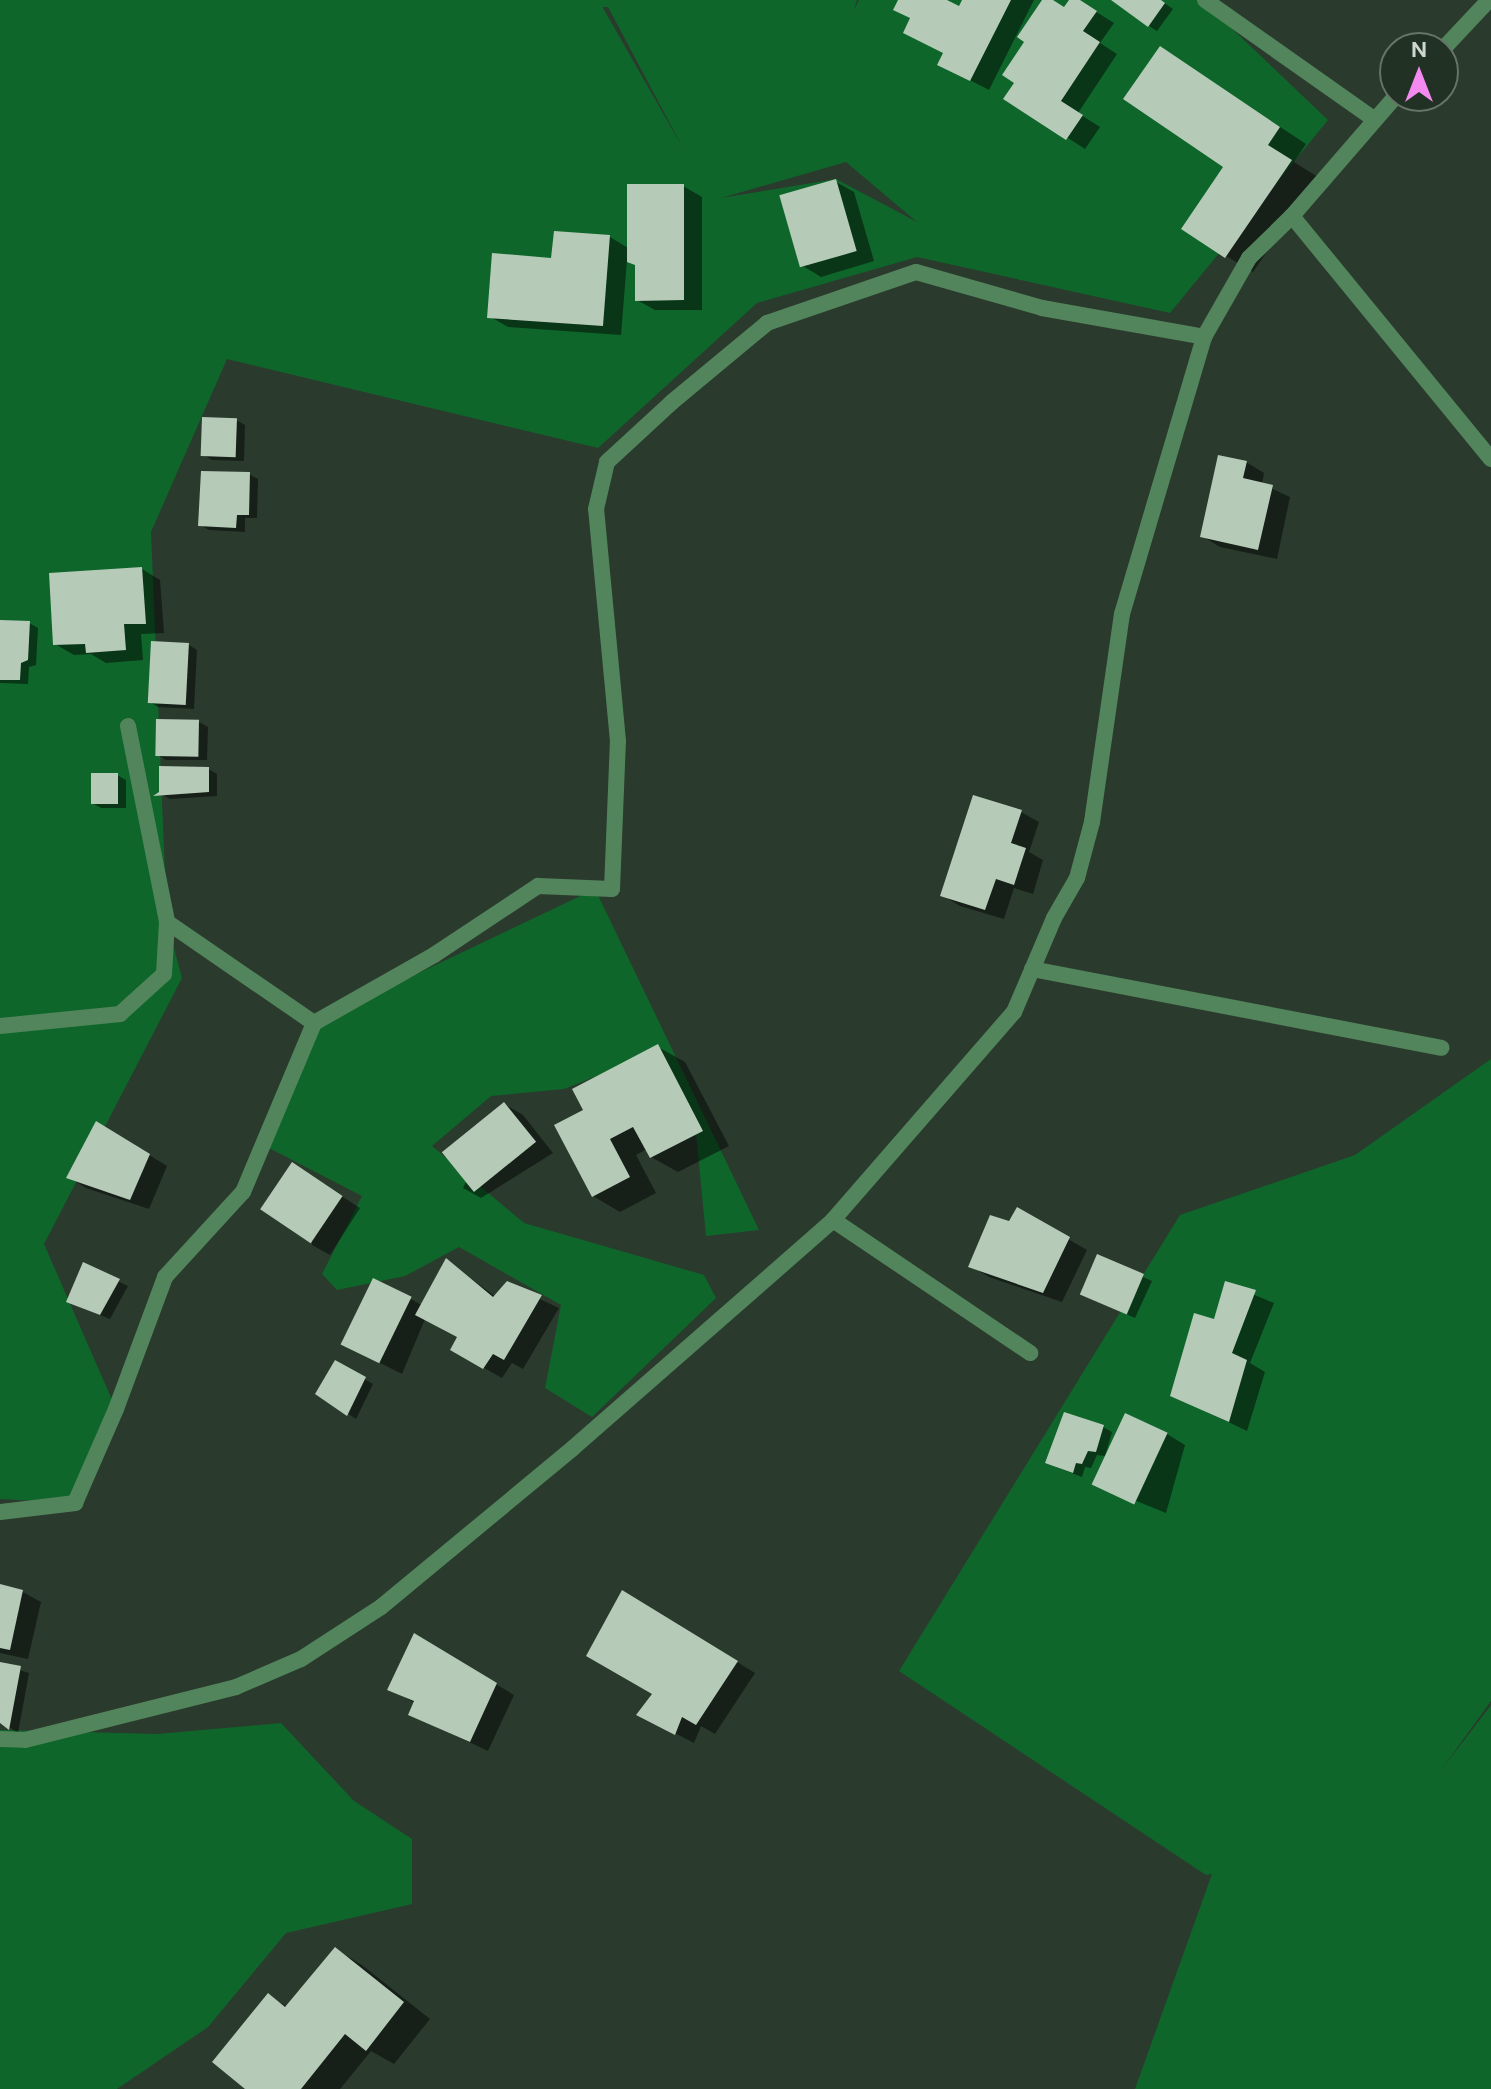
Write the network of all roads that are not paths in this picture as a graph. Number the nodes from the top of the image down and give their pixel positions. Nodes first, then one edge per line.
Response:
1 (1206, 0) edge
2 (1489, 0) edge
3 (1459, 32) edge
4 (1381, 112) edge
5 (1374, 119) junction
6 (1292, 216) junction
7 (1204, 337) junction
8 (1491, 459) edge
9 (128, 726) dead end
10 (167, 922) junction
11 (1032, 969) junction
12 (314, 1023) junction
13 (0, 1026) edge
14 (1441, 1048) dead end
15 (833, 1220) junction
16 (1030, 1353) dead end
17 (0, 1512) edge
18 (0, 1739) edge

1 - 5 street
2 - 3 street
4 - 5 street
5 - 6 street
6 - 7 street
6 - 8 street
7 - 11 street
7 - 12 street
9 - 10 street
10 - 12 street
10 - 13 street
11 - 14 street
11 - 15 street
12 - 17 street
15 - 16 street
15 - 18 street

